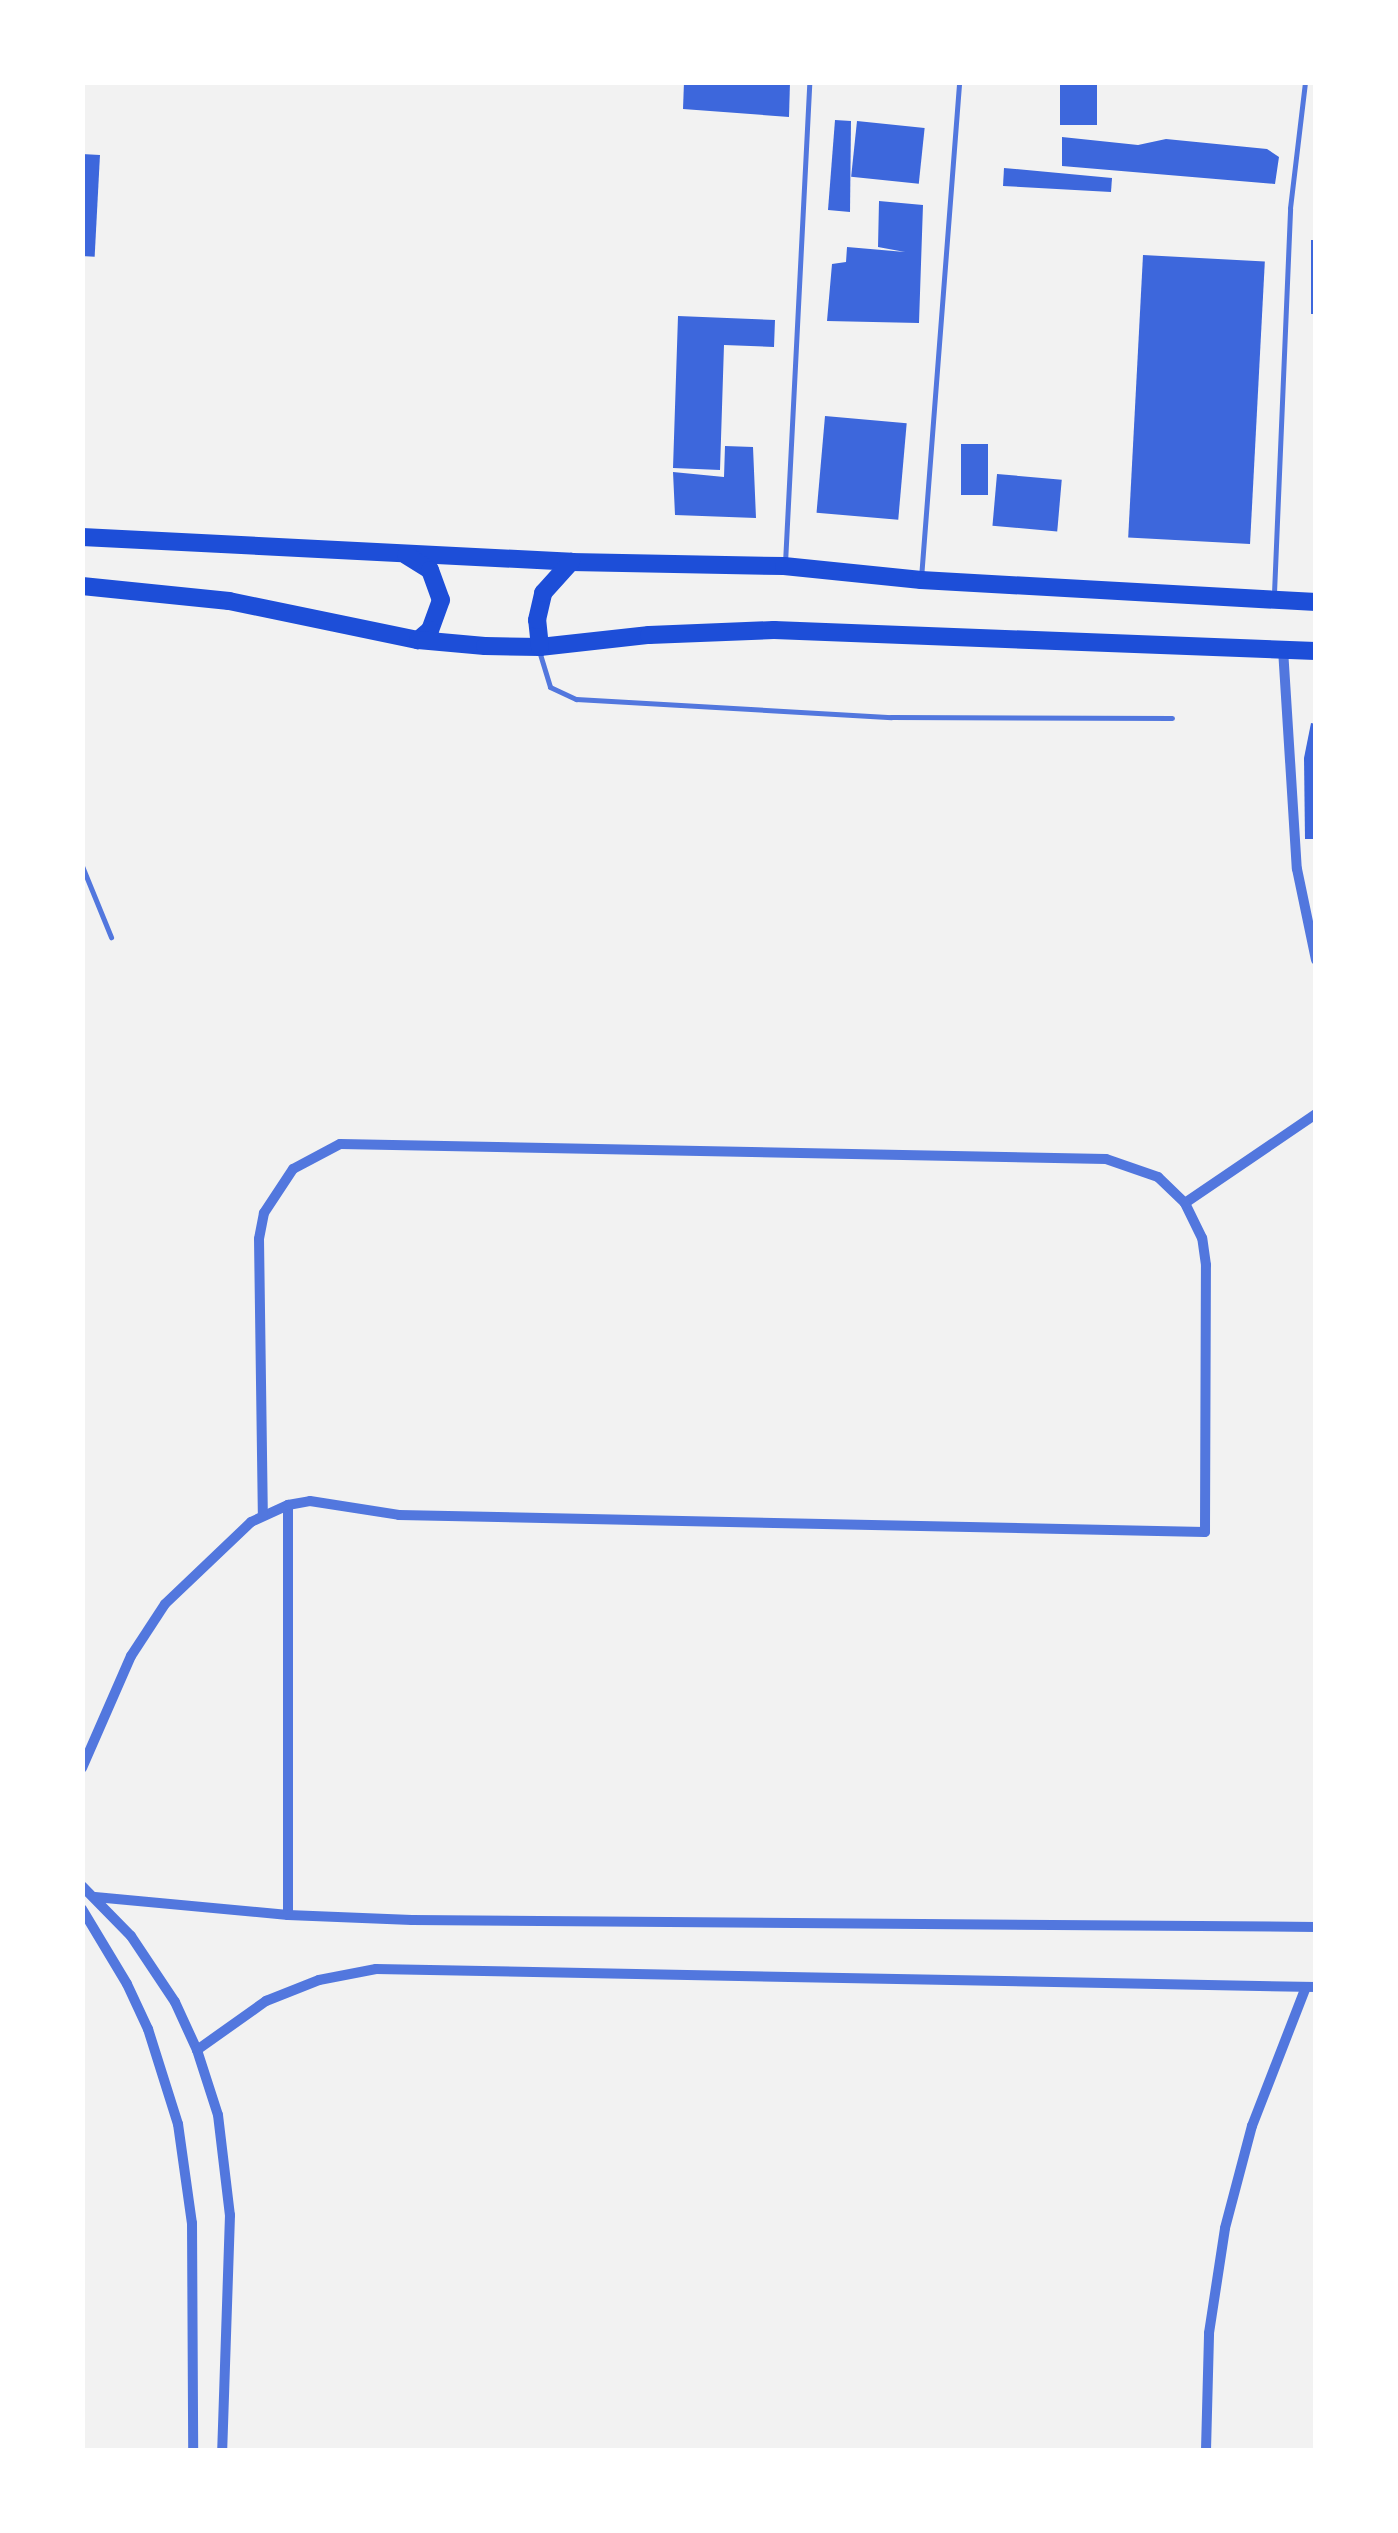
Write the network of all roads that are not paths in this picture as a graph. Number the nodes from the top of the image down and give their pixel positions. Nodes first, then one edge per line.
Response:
1 (809, 82) edge
2 (960, 82) edge
3 (1305, 82) edge
4 (82, 537) edge
5 (403, 553) junction
6 (571, 562) junction
7 (784, 566) junction
8 (921, 580) junction
9 (82, 586) edge
10 (1274, 598) junction
11 (1316, 602) edge
12 (418, 640) junction
13 (540, 647) junction
14 (1284, 649) junction
15 (1316, 651) edge
16 (1172, 718) dead end
17 (82, 866) edge
18 (110, 937) dead end
19 (1316, 960) edge
20 (1316, 1114) edge
21 (1185, 1203) junction
22 (288, 1504) junction
23 (262, 1514) junction
24 (82, 1768) edge
25 (82, 1886) edge
26 (95, 1897) junction
27 (82, 1909) edge
28 (288, 1916) junction
29 (1316, 1927) edge
30 (1311, 1987) edge
31 (197, 2050) junction
32 (193, 2450) edge
33 (222, 2450) edge
34 (1206, 2450) edge

1 - 7 lane
2 - 8 lane
3 - 10 lane
4 - 5 highway
5 - 6 highway
5 - 12 highway
6 - 7 highway
6 - 13 highway
7 - 8 highway
8 - 10 highway
9 - 12 highway
10 - 11 highway
12 - 13 highway
13 - 14 highway
13 - 16 lane
14 - 15 highway
14 - 19 street
17 - 18 lane
20 - 21 street
21 - 22 street
21 - 23 street
22 - 23 street
22 - 28 street
23 - 24 street
25 - 26 street
26 - 28 street
26 - 31 street
27 - 32 street
28 - 29 street
30 - 31 street
30 - 34 street
31 - 33 street

